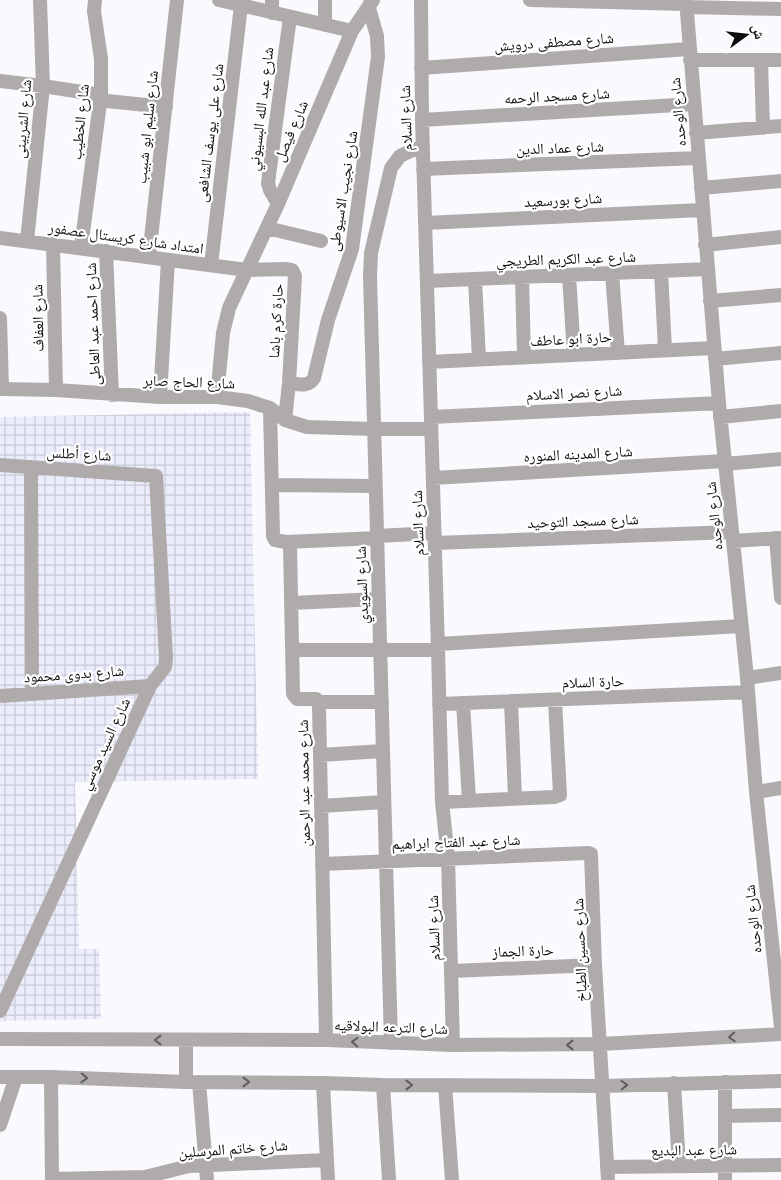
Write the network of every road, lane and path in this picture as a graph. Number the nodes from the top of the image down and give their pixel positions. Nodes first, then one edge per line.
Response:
1 (40, 0) edge
2 (95, 0) edge
3 (177, 0) edge
4 (219, 0) edge
5 (325, 0) edge
6 (421, 0) edge
7 (530, 0) edge
8 (371, 3) edge
9 (686, 3) edge
10 (752, 4) edge
11 (241, 5) junction
12 (272, 6) edge
13 (781, 9) edge
14 (290, 17) junction
15 (325, 25) junction
16 (352, 31) junction
17 (690, 55) junction
18 (761, 60) junction
19 (781, 60) edge
20 (420, 68) junction
21 (0, 81) edge
22 (43, 86) junction
23 (101, 96) junction
24 (694, 104) junction
25 (166, 107) junction
26 (422, 120) junction
27 (781, 126) edge
28 (763, 128) junction
29 (696, 133) junction
30 (422, 149) junction
31 (698, 158) junction
32 (423, 169) junction
33 (781, 181) edge
34 (701, 188) junction
35 (278, 204) junction
36 (702, 210) junction
37 (425, 223) junction
38 (267, 228) junction
39 (0, 238) edge
40 (781, 238) edge
41 (27, 241) junction
42 (321, 241) dead end
43 (53, 244) junction
44 (705, 244) junction
45 (81, 248) junction
46 (352, 249) junction
47 (106, 251) junction
48 (372, 254) junction
49 (149, 257) junction
50 (168, 260) junction
51 (211, 266) junction
52 (707, 269) junction
53 (247, 270) junction
54 (661, 271) junction
55 (612, 273) junction
56 (569, 275) junction
57 (522, 277) junction
58 (475, 279) junction
59 (427, 281) junction
60 (781, 295) edge
61 (710, 301) junction
62 (0, 318) edge
63 (665, 350) junction
64 (618, 353) junction
65 (715, 353) junction
66 (781, 353) edge
67 (574, 355) junction
68 (524, 357) junction
69 (479, 359) junction
70 (429, 362) junction
71 (289, 383) junction
72 (1, 389) edge
73 (56, 390) junction
74 (112, 395) junction
75 (160, 397) junction
76 (217, 397) junction
77 (719, 403) junction
78 (270, 408) junction
79 (781, 411) edge
80 (720, 417) junction
81 (285, 420) junction
82 (431, 423) junction
83 (374, 429) junction
84 (781, 459) edge
85 (725, 463) junction
86 (0, 465) edge
87 (31, 467) junction
88 (156, 476) joint
89 (433, 478) junction
90 (272, 486) junction
91 (375, 486) junction
92 (732, 536) junction
93 (377, 537) junction
94 (435, 538) junction
95 (778, 538) edge
96 (286, 542) junction
97 (781, 598) edge
98 (378, 599) junction
99 (291, 604) junction
100 (741, 626) junction
101 (438, 647) junction
102 (292, 650) junction
103 (380, 650) junction
104 (781, 673) edge
105 (747, 685) junction
106 (150, 686) junction
107 (32, 694) junction
108 (0, 696) edge
109 (555, 700) junction
110 (511, 701) junction
111 (318, 702) junction
112 (382, 702) junction
113 (463, 703) junction
114 (439, 704) junction
115 (383, 751) junction
116 (320, 755) junction
117 (781, 788) edge
118 (756, 792) junction
119 (515, 798) junction
120 (469, 800) junction
121 (384, 802) junction
122 (442, 802) junction
123 (321, 806) junction
124 (591, 854) joint
125 (448, 858) junction
126 (386, 861) junction
127 (322, 864) junction
128 (595, 965) junction
129 (452, 971) junction
130 (0, 1011) edge
131 (781, 1027) edge
132 (781, 1034) edge
133 (0, 1039) edge
134 (186, 1040) junction
135 (326, 1040) junction
136 (391, 1043) junction
137 (601, 1044) junction
138 (453, 1045) junction
139 (0, 1077) edge
140 (16, 1077) junction
141 (51, 1077) junction
142 (781, 1081) edge
143 (193, 1082) junction
144 (323, 1082) junction
145 (725, 1082) junction
146 (674, 1083) junction
147 (382, 1085) junction
148 (444, 1085) junction
149 (602, 1086) junction
150 (781, 1115) edge
151 (725, 1116) junction
152 (0, 1125) edge
153 (326, 1160) junction
154 (781, 1165) edge
155 (679, 1166) junction
156 (725, 1166) junction
157 (206, 1173) edge
158 (608, 1174) edge
159 (52, 1179) edge
160 (328, 1180) edge
161 (390, 1180) edge
162 (452, 1180) edge
163 (725, 1180) edge

1 - 22 street, شارع الشربينى
2 - 23 street, شارع الخطيب
3 - 25 street, شارع سليم ابو شبيب
4 - 11 street
5 - 15 street
6 - 20 street, شارع السلام
7 - 9 street
8 - 16 street, شارع فيصل
8 - 46 street, شارع نجيب الاسيوطى
9 - 10 street
9 - 17 street, شارع الوحده
10 - 13 street
11 - 12 street
11 - 51 street, شارع على يوسف الشافعى
12 - 14 street
14 - 15 street
14 - 35 street, شارع عبد الله البسيوني
15 - 16 street
16 - 35 street, شارع فيصل
17 - 18 street, شارع مصطفى درويش
17 - 20 street, شارع مصطفى درويش
17 - 24 street, شارع الوحده
18 - 19 street, شارع مصطفى درويش
18 - 28 street
20 - 26 street, شارع السلام
21 - 22 street
22 - 23 street
22 - 41 street, شارع الشربينى
23 - 25 street
23 - 45 street, شارع الخطيب
24 - 26 street, شارع مسجد الرحمه
24 - 29 street, شارع الوحده
25 - 49 street, شارع سليم ابو شبيب
26 - 30 street, شارع السلام
27 - 28 street
28 - 29 street
29 - 31 street, شارع الوحده
30 - 32 street, شارع السلام
30 - 48 street, شارع السويدي
31 - 32 street, شارع عماد الدين
31 - 34 street, شارع الوحده
32 - 37 street, شارع السلام
33 - 34 street
34 - 36 street, شارع الوحده
35 - 38 street, شارع فيصل
36 - 37 street, شارع بورسعيد
36 - 44 street, شارع الوحده
37 - 59 street, شارع السلام
38 - 42 street
38 - 53 street, شارع فيصل
39 - 41 street, امتداد شارع كريستال عصفور
40 - 44 street
41 - 43 street, امتداد شارع كريستال عصفور
43 - 45 street, امتداد شارع كريستال عصفور
43 - 73 street, شارع العفاف
44 - 52 street, شارع الوحده
45 - 47 street, امتداد شارع كريستال عصفور
46 - 48 street
46 - 71 street, شارع نجيب الاسيوطى
47 - 49 street, امتداد شارع كريستال عصفور
47 - 74 street, شارع احمد عبد العاطى
48 - 83 street, شارع السويدي
49 - 50 street, امتداد شارع كريستال عصفور
50 - 51 street, امتداد شارع كريستال عصفور
50 - 75 street
51 - 53 street, امتداد شارع كريستال عصفور
52 - 54 street, شارع عبد الكريم الطريجي
52 - 61 street, شارع الوحده
53 - 71 street, حارة كرم باشا
53 - 76 street, شارع فيصل
54 - 55 street, شارع عبد الكريم الطريجي
54 - 63 street
55 - 56 street, شارع عبد الكريم الطريجي
55 - 64 street
56 - 57 street, شارع عبد الكريم الطريجي
56 - 67 street
57 - 58 street, شارع عبد الكريم الطريجي
57 - 68 street
58 - 59 street, شارع عبد الكريم الطريجي
58 - 69 street
59 - 70 street, شارع السلام
60 - 61 street
61 - 65 street, شارع الوحده
62 - 72 street
63 - 64 street, حارة ابو عاطف
63 - 65 street, حارة ابو عاطف
64 - 67 street, حارة ابو عاطف
65 - 66 street, حارة ابو عاطف
65 - 77 street, شارع الوحده
67 - 68 street, حارة ابو عاطف
68 - 69 street, حارة ابو عاطف
69 - 70 street, حارة ابو عاطف
70 - 82 street, شارع السلام
71 - 81 street, حارة كرم باشا
72 - 73 street, شارع الحاج صابر
73 - 74 street, شارع الحاج صابر
74 - 75 street, شارع الحاج صابر
75 - 76 street, شارع الحاج صابر
76 - 78 street, شارع الحاج صابر
77 - 80 street, شارع الوحده
77 - 82 street, شارع نصر الاسلام
78 - 81 street, شارع الحاج صابر
78 - 90 street
79 - 80 street
80 - 85 street, شارع الوحده
81 - 83 street, شارع الحاج صابر
82 - 83 street, شارع الحاج صابر
82 - 89 street, شارع السلام
83 - 91 street, شارع السويدي
84 - 85 street, شارع المدينه المنوره
85 - 89 street, شارع المدينه المنوره
85 - 92 street, شارع الوحده
86 - 87 street, شارع أطلس
87 - 88 street, شارع أطلس
87 - 107 street
88 - 106 street, شارع السيد موسي
89 - 94 street, شارع السلام
90 - 91 street
90 - 96 street
91 - 93 street, شارع السويدي
92 - 94 street, شارع مسجد التوحيد
92 - 95 street, شارع مسجد التوحيد
92 - 100 street, شارع الوحده
93 - 94 street, شارع مسجد التوحيد
93 - 96 street, شارع مسجد التوحيد
93 - 98 street, شارع السويدي
94 - 101 street, شارع السلام
95 - 97 street
96 - 99 street, شارع محمد عبد الرحمن
98 - 99 street
98 - 103 street, شارع السويدي
99 - 102 street, شارع محمد عبد الرحمن
100 - 101 street
100 - 105 street, شارع الوحده
101 - 103 street
101 - 114 street, شارع السلام
102 - 103 street
102 - 111 street, شارع محمد عبد الرحمن
103 - 112 street, شارع السويدي
104 - 105 street, حارة السلام
105 - 109 street, حارة السلام
105 - 118 street, شارع الوحده
106 - 107 street, شارع بدوى محمود
106 - 130 street, شارع السيد موسي
107 - 108 street, شارع بدوى محمود
109 - 110 street, حارة السلام
109 - 119 street
110 - 113 street, حارة السلام
110 - 119 street
111 - 112 street
111 - 116 street, شارع محمد عبد الرحمن
112 - 115 street, شارع السويدي
113 - 114 street, حارة السلام
113 - 120 street
114 - 122 street, شارع السلام
115 - 116 street
115 - 121 street, شارع السويدي
116 - 123 street, شارع محمد عبد الرحمن
117 - 118 street
118 - 131 street, شارع الوحده
119 - 120 street
120 - 122 street
121 - 123 street
121 - 126 street, شارع السويدي
122 - 125 street, شارع السلام
123 - 127 street, شارع محمد عبد الرحمن
124 - 125 street, شارع عبد الفتاح ابراهيم
124 - 128 street, شارع حسين الطباخ
125 - 126 street, شارع عبد الفتاح ابراهيم
125 - 129 street, شارع السلام
126 - 127 street, شارع عبد الفتاح ابراهيم
126 - 136 street, شارع السويدي
127 - 135 street, شارع محمد عبد الرحمن
128 - 129 street, حارة الجماز
128 - 137 street, شارع حسين الطباخ
129 - 138 street, شارع السلام
132 -> 137 street, شارع الترعه البولاقيه
134 -> 133 street, شارع الترعه البولاقيه
134 - 135 street, شارع الترعه البولاقيه
134 - 143 street
136 -> 135 street, شارع الترعه البولاقيه
136 - 138 street, شارع الترعه البولاقيه
137 -> 138 street, شارع الترعه البولاقيه
137 - 149 street, شارع حسين الطباخ
139 - 140 street
140 - 141 street
140 - 152 street
141 -> 143 street
141 - 159 street
142 - 145 street
143 -> 144 street
143 - 157 street
144 - 147 street
144 - 153 street
145 - 146 street
145 - 151 street
149 -> 146 street
146 - 155 street
147 -> 148 street
147 - 161 street
148 - 149 street
148 - 162 street
149 - 158 street, شارع حسين الطباخ
150 - 151 street
151 - 156 street
153 - 157 street, شارع خاتم المرسلين
153 - 160 street
154 - 156 street, شارع عبد البديع
155 - 156 street, شارع عبد البديع
155 - 158 street, شارع عبد البديع
156 - 163 street
157 - 159 street, شارع خاتم المرسلين

